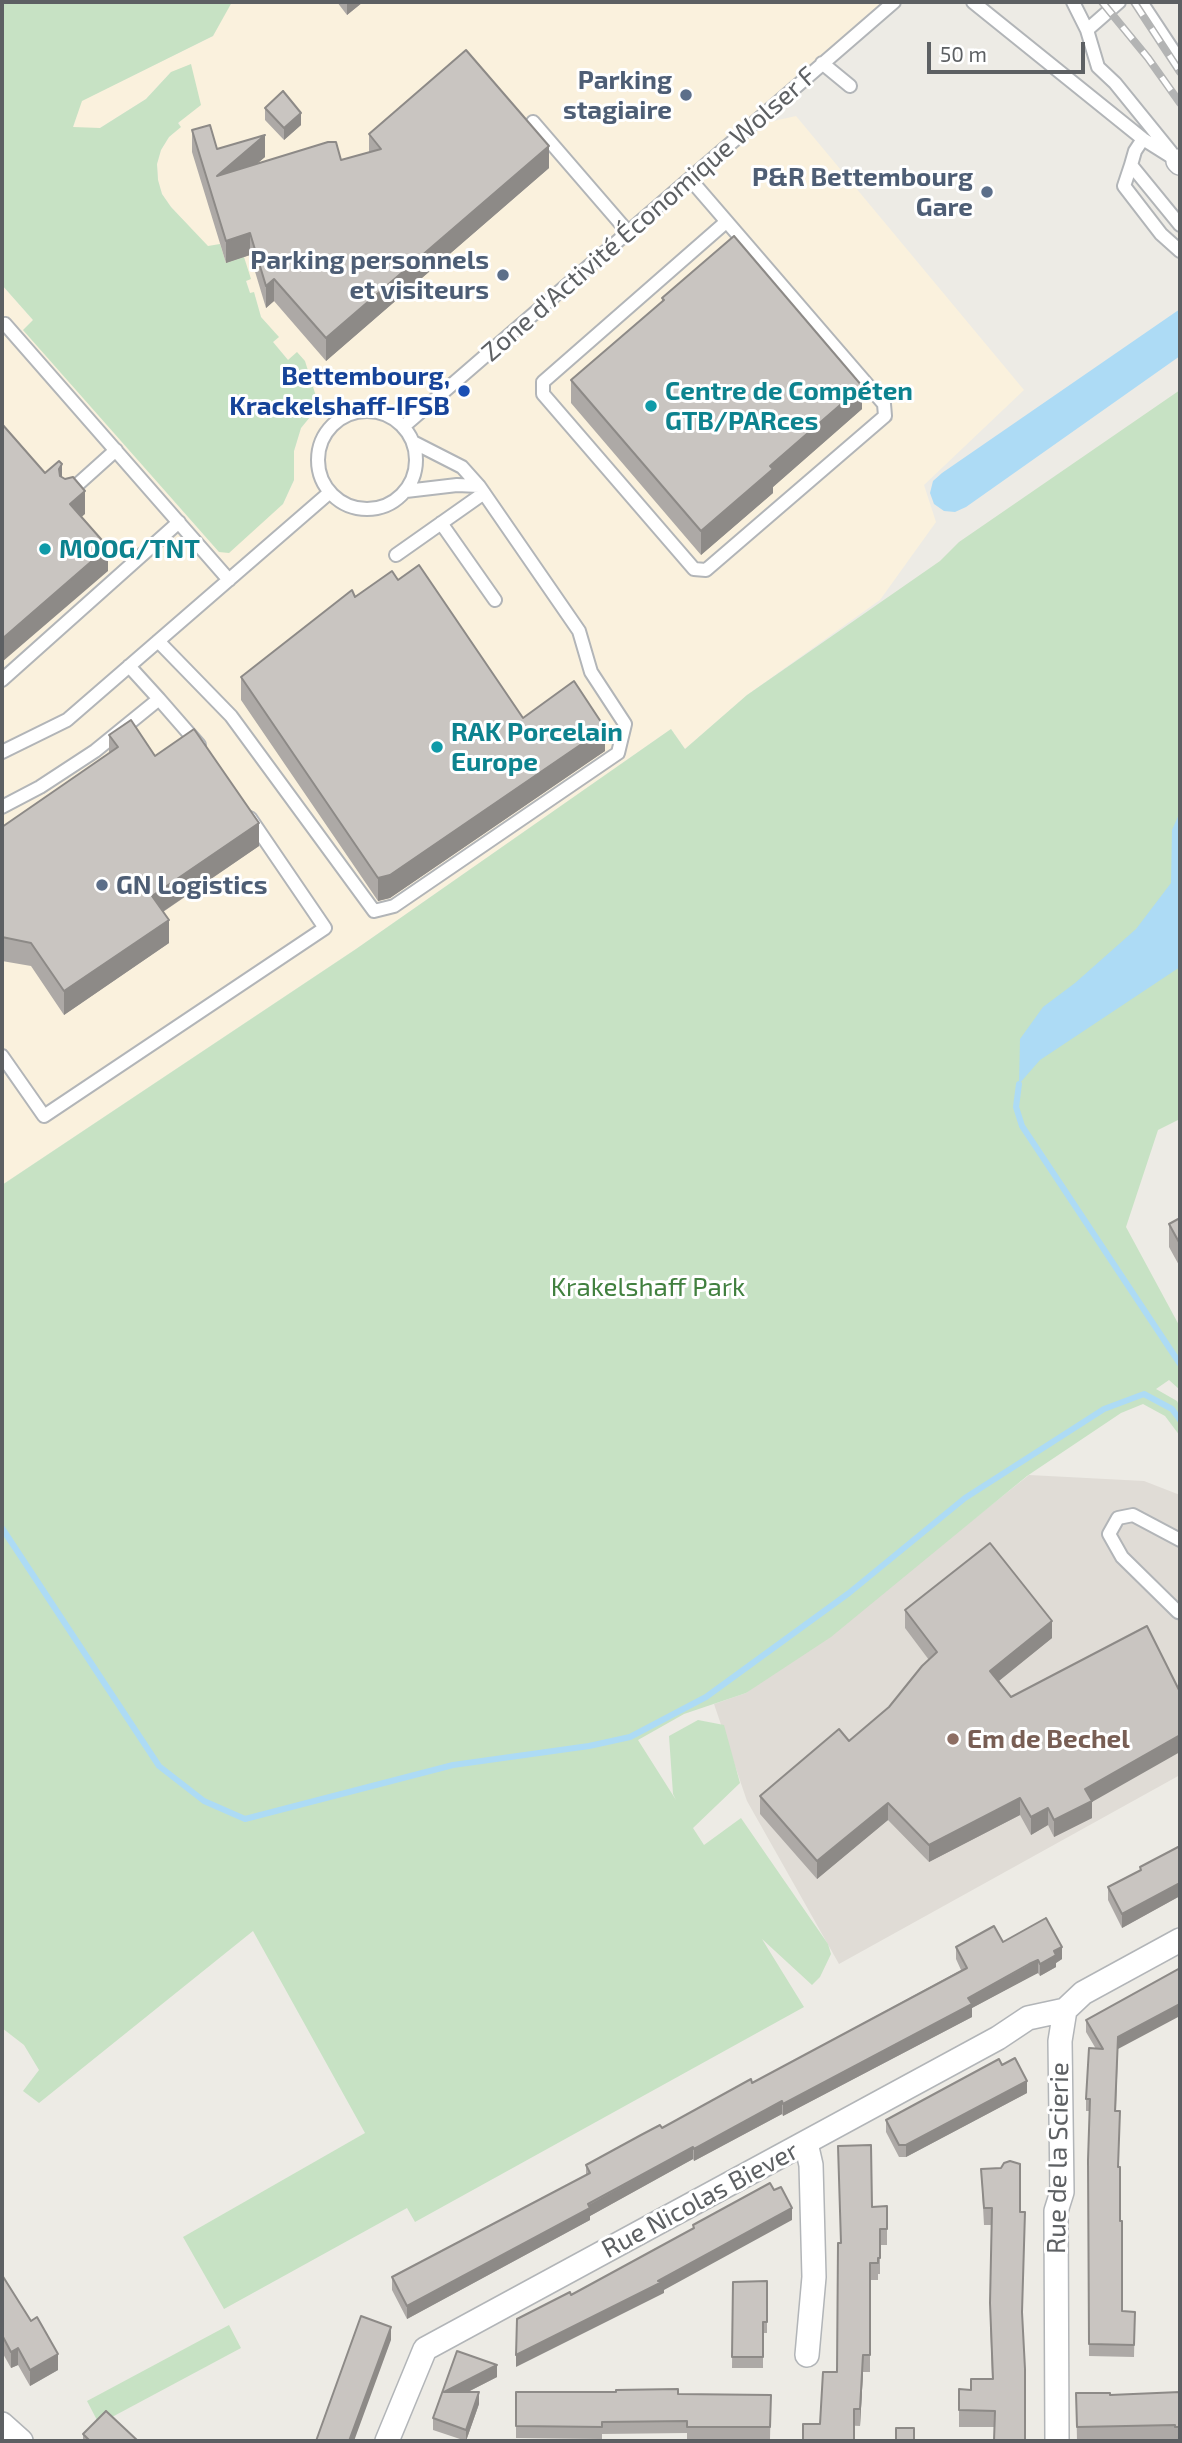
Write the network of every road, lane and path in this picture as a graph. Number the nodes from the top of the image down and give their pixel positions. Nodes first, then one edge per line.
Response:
1 (894, 2) edge
2 (973, 2) edge
3 (1073, 2) edge
4 (1119, 2) edge
5 (1141, 2) edge
6 (1087, 30) junction
7 (1180, 61) edge
8 (822, 63) junction
9 (850, 86) dead end
10 (533, 122) dead end
11 (1143, 139) junction
12 (1179, 162) edge
13 (1131, 165) junction
14 (690, 179) junction
15 (726, 222) junction
16 (1180, 226) edge
17 (628, 232) junction
18 (1180, 251) edge
19 (2, 326) edge
20 (403, 426) junction
21 (413, 442) junction
22 (116, 450) junction
23 (481, 490) junction
24 (406, 491) junction
25 (329, 493) junction
26 (67, 494) edge
27 (179, 522) junction
28 (441, 523) junction
29 (396, 555) dead end
30 (229, 580) junction
31 (495, 600) dead end
32 (158, 641) junction
33 (129, 667) junction
34 (2, 680) edge
35 (159, 699) junction
36 (2, 752) edge
37 (209, 758) edge
38 (240, 804) edge
39 (2, 807) edge
40 (2, 1056) edge
41 (1180, 1539) edge
42 (1180, 1611) edge
43 (1180, 1940) edge
44 (1065, 2010) junction
45 (806, 2143) junction
46 (807, 2354) dead end
47 (2, 2424) edge
48 (21, 2441) edge
49 (387, 2441) edge
50 (1057, 2441) edge

1 - 8 lane, Zone d'Activité Économique Wolser F
2 - 11 lane
3 - 6 lane
4 - 6 lane
5 - 7 lane
6 - 12 lane
8 - 9 lane
8 - 14 lane, Zone d'Activité Économique Wolser F
10 - 17 lane
11 - 12 lane
11 - 13 lane
13 - 16 lane
13 - 18 lane
14 - 15 lane
14 - 17 lane, Zone d'Activité Économique Wolser F
15 - 15 lane
17 - 20 lane, Zone d'Activité Économique Wolser F
19 - 22 lane
20 - 21 lane
20 - 25 lane
21 - 23 lane
21 - 24 lane
22 - 26 lane
22 - 27 lane
23 - 24 lane
23 - 28 lane
23 - 32 lane
24 - 25 lane
25 - 30 lane
27 - 30 lane
27 - 34 lane
28 - 29 lane
28 - 31 lane
30 - 32 lane
32 - 33 lane
33 - 35 lane
33 - 36 lane
35 - 37 lane
35 - 39 lane
38 - 40 lane
41 - 42 lane
43 - 44 street
44 - 45 street, Rue Nicolas Biever
44 - 50 street, Rue de la Scierie
45 - 46 street
45 - 49 street, Rue Nicolas Biever
47 - 48 street

